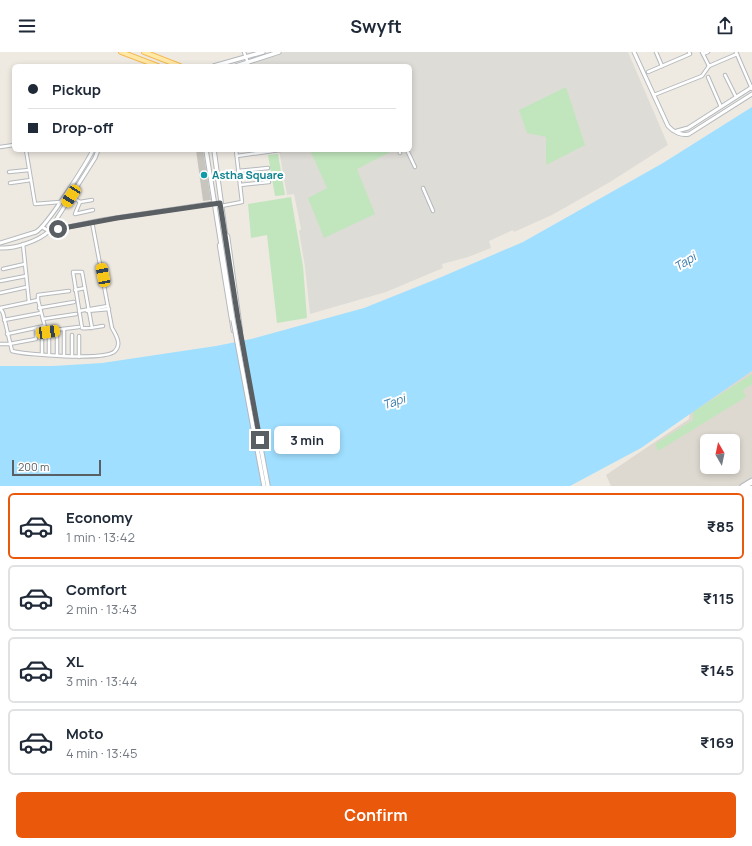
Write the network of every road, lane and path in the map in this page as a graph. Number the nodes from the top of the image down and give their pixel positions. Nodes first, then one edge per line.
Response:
1 (121, 52) edge
2 (144, 52) edge
3 (244, 52) edge
4 (263, 52) edge
5 (279, 52) edge
6 (634, 52) edge
7 (656, 52) edge
8 (689, 52) edge
9 (708, 52) edge
10 (702, 53) edge
11 (736, 53) edge
12 (245, 57) junction
13 (248, 63) junction
14 (153, 64) edge
15 (175, 64) edge
16 (221, 64) edge
17 (244, 64) edge
18 (662, 66) junction
19 (709, 66) junction
20 (648, 72) dead end
21 (725, 75) dead end
22 (708, 77) dead end
23 (752, 88) edge
24 (752, 94) edge
25 (654, 95) junction
26 (736, 97) junction
27 (721, 107) junction
28 (675, 131) junction
29 (12, 145) edge
30 (0, 147) edge
31 (26, 152) edge
32 (92, 152) edge
33 (97, 152) edge
34 (206, 152) edge
35 (214, 152) edge
36 (236, 152) edge
37 (266, 152) edge
38 (408, 152) edge
39 (252, 154) joint
40 (237, 156) junction
41 (414, 167) dead end
42 (268, 168) dead end
43 (29, 170) junction
44 (238, 171) junction
45 (9, 172) dead end
46 (31, 180) junction
47 (269, 182) dead end
48 (10, 183) dead end
49 (240, 185) junction
50 (424, 188) dead end
51 (71, 196) junction
52 (92, 200) dead end
53 (60, 202) junction
54 (80, 202) junction
55 (215, 203) junction
56 (221, 204) junction
57 (93, 210) dead end
58 (433, 211) dead end
59 (92, 222) junction
60 (42, 228) junction
61 (49, 231) junction
62 (222, 233) junction
63 (0, 243) edge
64 (23, 244) junction
65 (0, 248) edge
66 (25, 264) junction
67 (3, 269) dead end
68 (26, 276) junction
69 (0, 281) edge
70 (27, 287) junction
71 (85, 288) junction
72 (75, 290) junction
73 (69, 291) dead end
74 (0, 293) edge
75 (38, 300) junction
76 (29, 302) junction
77 (74, 302) dead end
78 (0, 308) edge
79 (39, 308) junction
80 (108, 308) junction
81 (88, 310) junction
82 (79, 311) junction
83 (41, 313) junction
84 (76, 314) dead end
85 (43, 319) junction
86 (235, 319) junction
87 (4, 320) junction
88 (44, 326) junction
89 (103, 326) dead end
90 (79, 327) dead end
91 (36, 328) junction
92 (92, 328) junction
93 (64, 329) junction
94 (7, 334) junction
95 (42, 334) dead end
96 (57, 335) dead end
97 (72, 335) dead end
98 (49, 336) dead end
99 (79, 336) dead end
100 (0, 344) edge
101 (9, 344) junction
102 (42, 354) junction
103 (49, 355) junction
104 (57, 355) junction
105 (64, 356) junction
106 (72, 356) junction
107 (79, 357) junction
108 (752, 481) edge
109 (264, 486) edge
110 (268, 486) edge
111 (742, 486) edge
112 (746, 486) edge

1 - 14 main road
2 - 15 main road
3 - 12 street
4 - 12 main road
5 - 13 main road
6 - 25 street
7 - 18 street
8 - 18 street
9 - 10 street
10 - 19 street
11 - 19 street
11 - 23 street
12 - 13 street
12 - 16 main road
13 - 17 main road
18 - 20 street
19 - 25 street
21 - 26 street
22 - 27 street
23 - 26 street
24 - 28 street
25 - 28 street
26 - 27 street
27 - 28 street
29 - 30 street
31 - 43 street
32 - 53 street
33 - 51 street
34 - 55 main road
35 - 56 main road
36 - 40 street
37 - 39 street
38 - 41 street
39 - 40 street
40 - 44 street
42 - 44 street
43 - 45 street
43 - 46 street
44 - 49 street
46 - 48 street
46 - 53 street
47 - 49 street
49 - 56 street
50 - 58 street
51 - 54 street
51 - 61 street
52 - 54 street
53 - 60 street
54 - 57 street
55 - 56 main road
55 - 59 street
55 - 62 main road
56 - 62 main road
59 - 61 street
59 - 80 street
60 - 61 street
60 - 63 street
61 - 64 street
62 - 62 street
62 - 86 main road
64 - 65 street
64 - 66 street
66 - 67 street
66 - 68 street
68 - 69 street
68 - 70 street
70 - 74 street
70 - 76 street
71 - 72 street
71 - 72 street
71 - 81 street
72 - 82 street
73 - 75 street
75 - 76 street
75 - 79 street
76 - 78 street
77 - 79 street
78 - 87 street
79 - 83 street
80 - 81 street
80 - 107 street
81 - 82 street
81 - 92 street
82 - 92 street
83 - 85 street
83 - 87 street
84 - 85 street
85 - 88 street
86 - 109 main road, bridge
86 - 110 main road, bridge
87 - 94 street
88 - 91 street
88 - 93 street
89 - 92 street
90 - 93 street
91 - 94 street
91 - 101 street
93 - 105 street
94 - 101 street
95 - 102 street
96 - 104 street
97 - 106 street
98 - 103 street
99 - 107 street
100 - 101 street
101 - 102 street
102 - 103 street
103 - 104 street
104 - 105 street
105 - 106 street
106 - 107 street
108 - 111 street
108 - 112 street

